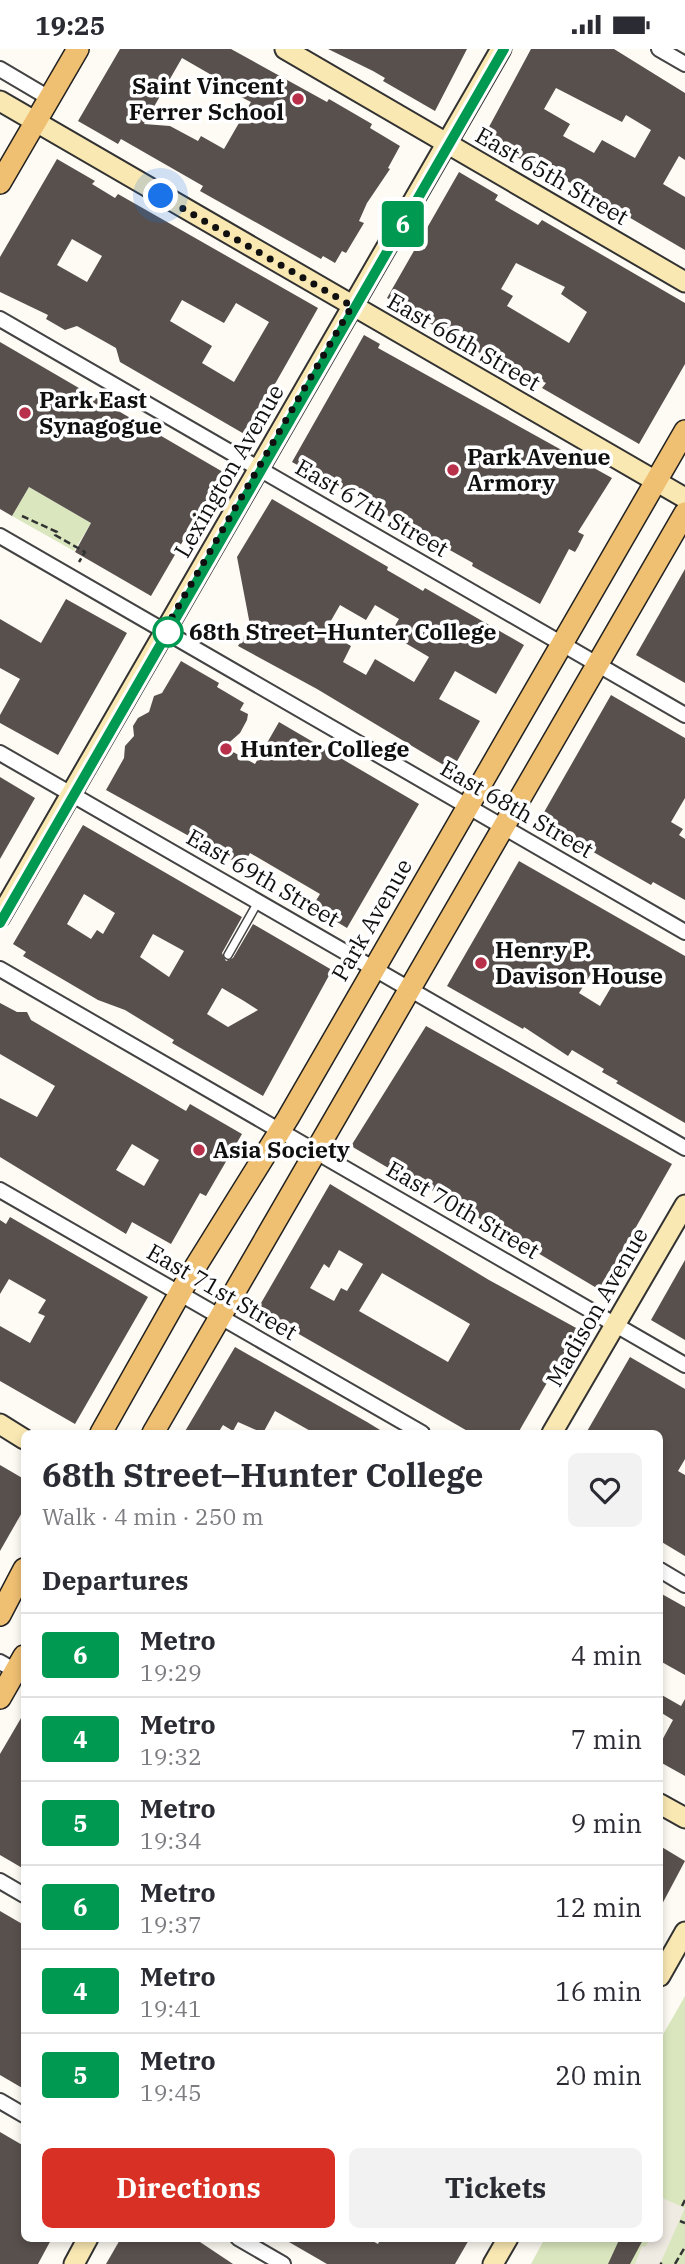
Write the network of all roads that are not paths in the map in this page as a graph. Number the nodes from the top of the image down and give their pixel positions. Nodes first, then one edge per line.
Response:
1 (78, 49) edge
2 (285, 49) edge
3 (501, 49) edge
4 (659, 49) edge
5 (685, 64) edge
6 (0, 69) edge
7 (49, 98) junction
8 (0, 101) edge
9 (36, 123) junction
10 (447, 144) junction
11 (0, 183) edge
12 (685, 282) edge
13 (352, 306) junction
14 (0, 319) edge
15 (685, 431) edge
16 (258, 469) junction
17 (656, 481) junction
18 (685, 498) edge
19 (685, 513) edge
20 (0, 536) edge
21 (164, 631) junction
22 (562, 644) junction
23 (597, 664) junction
24 (685, 715) edge
25 (0, 753) edge
26 (71, 793) junction
27 (468, 806) junction
28 (503, 827) junction
29 (258, 902) junction
30 (0, 917) edge
31 (685, 932) edge
32 (228, 955) dead end
33 (0, 969) edge
34 (374, 969) junction
35 (410, 989) junction
36 (280, 1131) junction
37 (685, 1148) edge
38 (316, 1152) junction
39 (0, 1190) edge
40 (685, 1205) edge
41 (179, 1294) junction
42 (220, 1317) junction
43 (615, 1325) junction
44 (685, 1365) edge
45 (0, 1425) edge
46 (103, 1430) edge
47 (155, 1430) edge
48 (417, 1430) edge
49 (554, 1430) edge
50 (21, 1437) edge
51 (663, 1572) edge
52 (21, 1575) edge
53 (685, 1585) edge
54 (0, 1615) edge
55 (16, 1666) edge
56 (0, 1698) edge
57 (663, 1806) edge
58 (685, 1818) edge
59 (0, 1881) edge
60 (21, 1893) edge
61 (685, 1932) edge
62 (663, 1971) edge
63 (0, 2101) edge
64 (21, 2113) edge
65 (86, 2242) edge
66 (245, 2242) edge
67 (506, 2242) edge
68 (74, 2264) edge
69 (283, 2264) edge
70 (493, 2264) edge

1 - 7 main road
2 - 10 main road, East 65th Street
3 - 10 main road, Lexington Avenue
4 - 5 street
6 - 7 street
7 - 9 main road
8 - 9 main road, East 66th Street
9 - 11 main road
9 - 13 main road, East 66th Street
10 - 12 main road, East 65th Street
10 - 13 main road, Lexington Avenue
13 - 16 main road, Lexington Avenue
13 - 17 main road, East 66th Street
14 - 16 street, East 67th Street
15 - 17 main road, Park Avenue
16 - 21 main road, Lexington Avenue
16 - 22 street, East 67th Street
17 - 18 main road, East 66th Street
17 - 22 main road, Park Avenue
19 - 23 main road
20 - 21 street, East 68th Street
21 - 26 main road, Lexington Avenue
21 - 27 street, East 68th Street
22 - 23 street, East 67th Street
22 - 27 main road, Park Avenue
23 - 24 street, East 67th Street
23 - 28 main road
25 - 26 street, East 69th Street
26 - 29 street, East 69th Street
26 - 30 main road, Lexington Avenue
27 - 28 street, East 68th Street
27 - 34 main road, Park Avenue
28 - 31 street, East 68th Street
28 - 35 main road
29 - 32 lane
29 - 34 street, East 69th Street
33 - 36 street, East 70th Street
34 - 35 street, East 69th Street
34 - 36 main road, Park Avenue
35 - 37 street, East 69th Street
35 - 38 main road
36 - 38 street, East 70th Street
36 - 41 main road, Park Avenue
38 - 42 main road
38 - 43 street, East 70th Street
39 - 41 street, East 71st Street
40 - 43 main road, Madison Avenue
41 - 42 street, East 71st Street
41 - 46 main road, Park Avenue
42 - 47 main road
42 - 48 street, East 71st Street
43 - 44 street, East 70th Street
43 - 49 main road, Madison Avenue
45 - 50 main road
51 - 53 street
52 - 54 main road
55 - 56 main road
57 - 58 main road
59 - 60 street
61 - 62 main road
63 - 64 street
65 - 68 main road
66 - 69 street
67 - 70 main road

